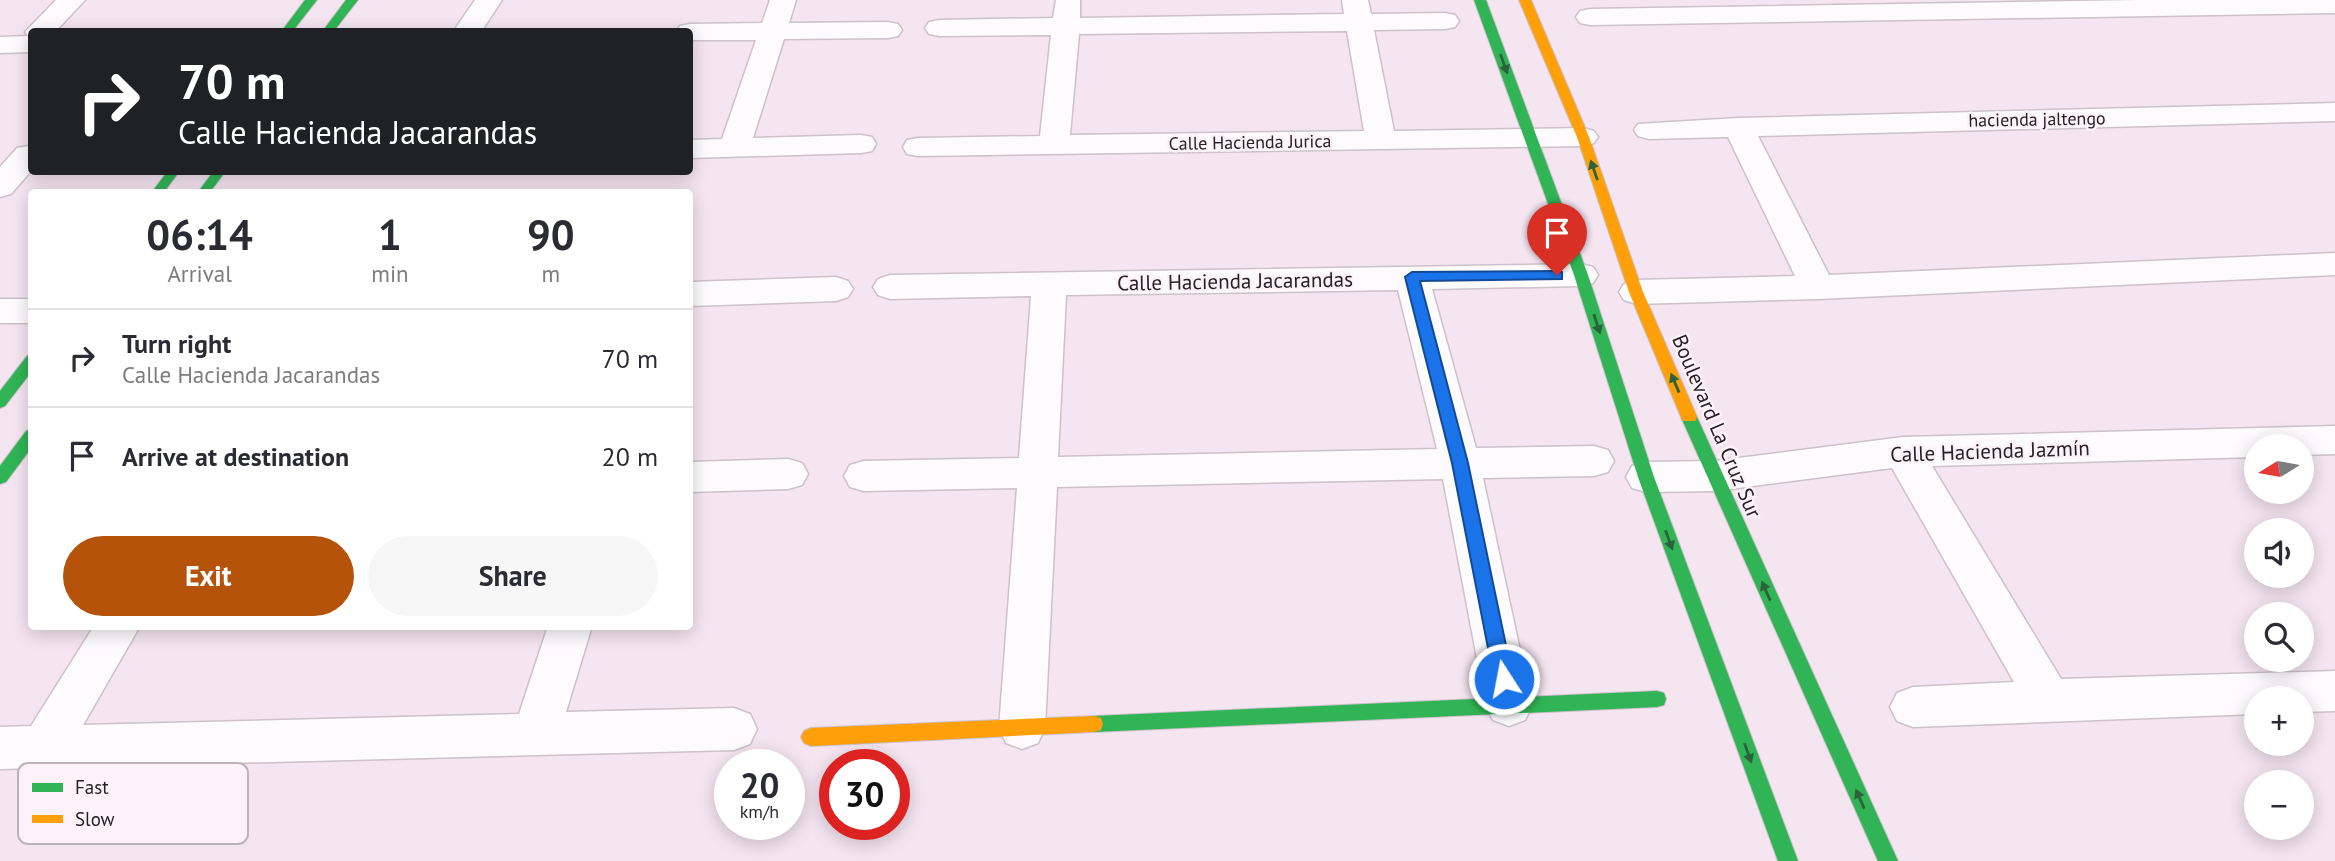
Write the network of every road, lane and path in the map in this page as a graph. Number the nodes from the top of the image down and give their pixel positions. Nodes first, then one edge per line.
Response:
1 (72, 0) edge
2 (311, 0) edge
3 (352, 0) edge
4 (489, 0) edge
5 (783, 0) edge
6 (1480, 0) edge
7 (1525, 0) edge
8 (2302, 3) edge
9 (2335, 5) edge
10 (1660, 8) edge
11 (1357, 11) edge
12 (1066, 13) edge
13 (1590, 17) dead end
14 (1445, 21) dead end
15 (41, 28) edge
16 (289, 28) edge
17 (330, 28) edge
18 (470, 28) edge
19 (939, 28) dead end
20 (774, 30) junction
21 (888, 30) dead end
22 (693, 32) edge
23 (2335, 112) edge
24 (1738, 127) junction
25 (1649, 130) dead end
26 (1531, 138) junction
27 (1583, 138) junction
28 (1381, 141) junction
29 (861, 144) dead end
30 (1054, 145) junction
31 (918, 147) dead end
32 (734, 148) junction
33 (693, 149) edge
34 (20, 155) edge
35 (0, 187) edge
36 (2335, 264) edge
37 (1581, 275) junction
38 (1412, 277) junction
39 (1049, 285) junction
40 (890, 287) dead end
41 (1818, 287) junction
42 (836, 289) dead end
43 (1636, 292) junction
44 (693, 294) edge
45 (28, 310) edge
46 (0, 312) edge
47 (28, 365) edge
48 (0, 402) edge
49 (28, 440) edge
50 (2335, 440) edge
51 (1903, 452) junction
52 (1594, 461) dead end
53 (1460, 463) junction
54 (1037, 473) junction
55 (788, 474) dead end
56 (864, 476) dead end
57 (1714, 476) junction
58 (693, 477) edge
59 (1646, 477) junction
60 (0, 478) edge
61 (115, 630) edge
62 (569, 630) edge
63 (2335, 691) edge
64 (1657, 699) dead end
65 (2049, 700) junction
66 (1509, 706) junction
67 (1913, 707) dead end
68 (1022, 728) junction
69 (733, 729) dead end
70 (536, 733) junction
71 (811, 737) dead end
72 (22, 748) edge
73 (1788, 861) edge
74 (1888, 861) edge

1 - 15 street
2 - 16 street
3 - 17 street
4 - 18 street
5 - 20 street
6 -> 26 street
7 - 27 street, Boulevard La Cruz Sur
8 - 9 street
8 - 10 street
10 - 13 street
11 - 12 street
11 - 14 street
11 - 28 street
12 - 19 street
12 - 30 street
20 - 21 street
20 - 22 street
20 - 32 street
23 - 24 street, hacienda jaltengo
24 - 25 street, hacienda jaltengo
24 - 41 street
26 - 27 street, Calle Hacienda Jurica
26 - 28 street, Calle Hacienda Jurica
26 - 37 street
43 -> 27 street, Boulevard La Cruz Sur
28 - 30 street, Calle Hacienda Jurica
29 - 32 street
30 - 31 street, Calle Hacienda Jurica
32 - 33 street
34 - 35 street
36 - 41 street
37 - 38 street, Calle Hacienda Jacarandas
37 -> 59 street
38 - 39 street, Calle Hacienda Jacarandas
38 - 53 street
39 - 40 street, Calle Hacienda Jacarandas
39 - 54 street
41 - 43 street
42 - 44 street
57 -> 43 street, Boulevard La Cruz Sur
45 - 46 street
47 - 48 street
49 - 60 street
50 - 51 street, Calle Hacienda Jazmín
51 - 57 street, Calle Hacienda Jazmín
51 - 65 street
52 - 53 street
53 - 54 street
53 - 66 street
54 - 56 street
54 - 68 street
55 - 58 street
57 - 59 street, Calle Hacienda Jazmín
74 -> 57 street, Boulevard La Cruz Sur
59 -> 73 street
61 - 72 street
62 - 70 street
63 - 65 street
64 - 66 street
65 - 67 street
66 - 68 street
68 - 71 street
69 - 70 street
70 - 72 street

